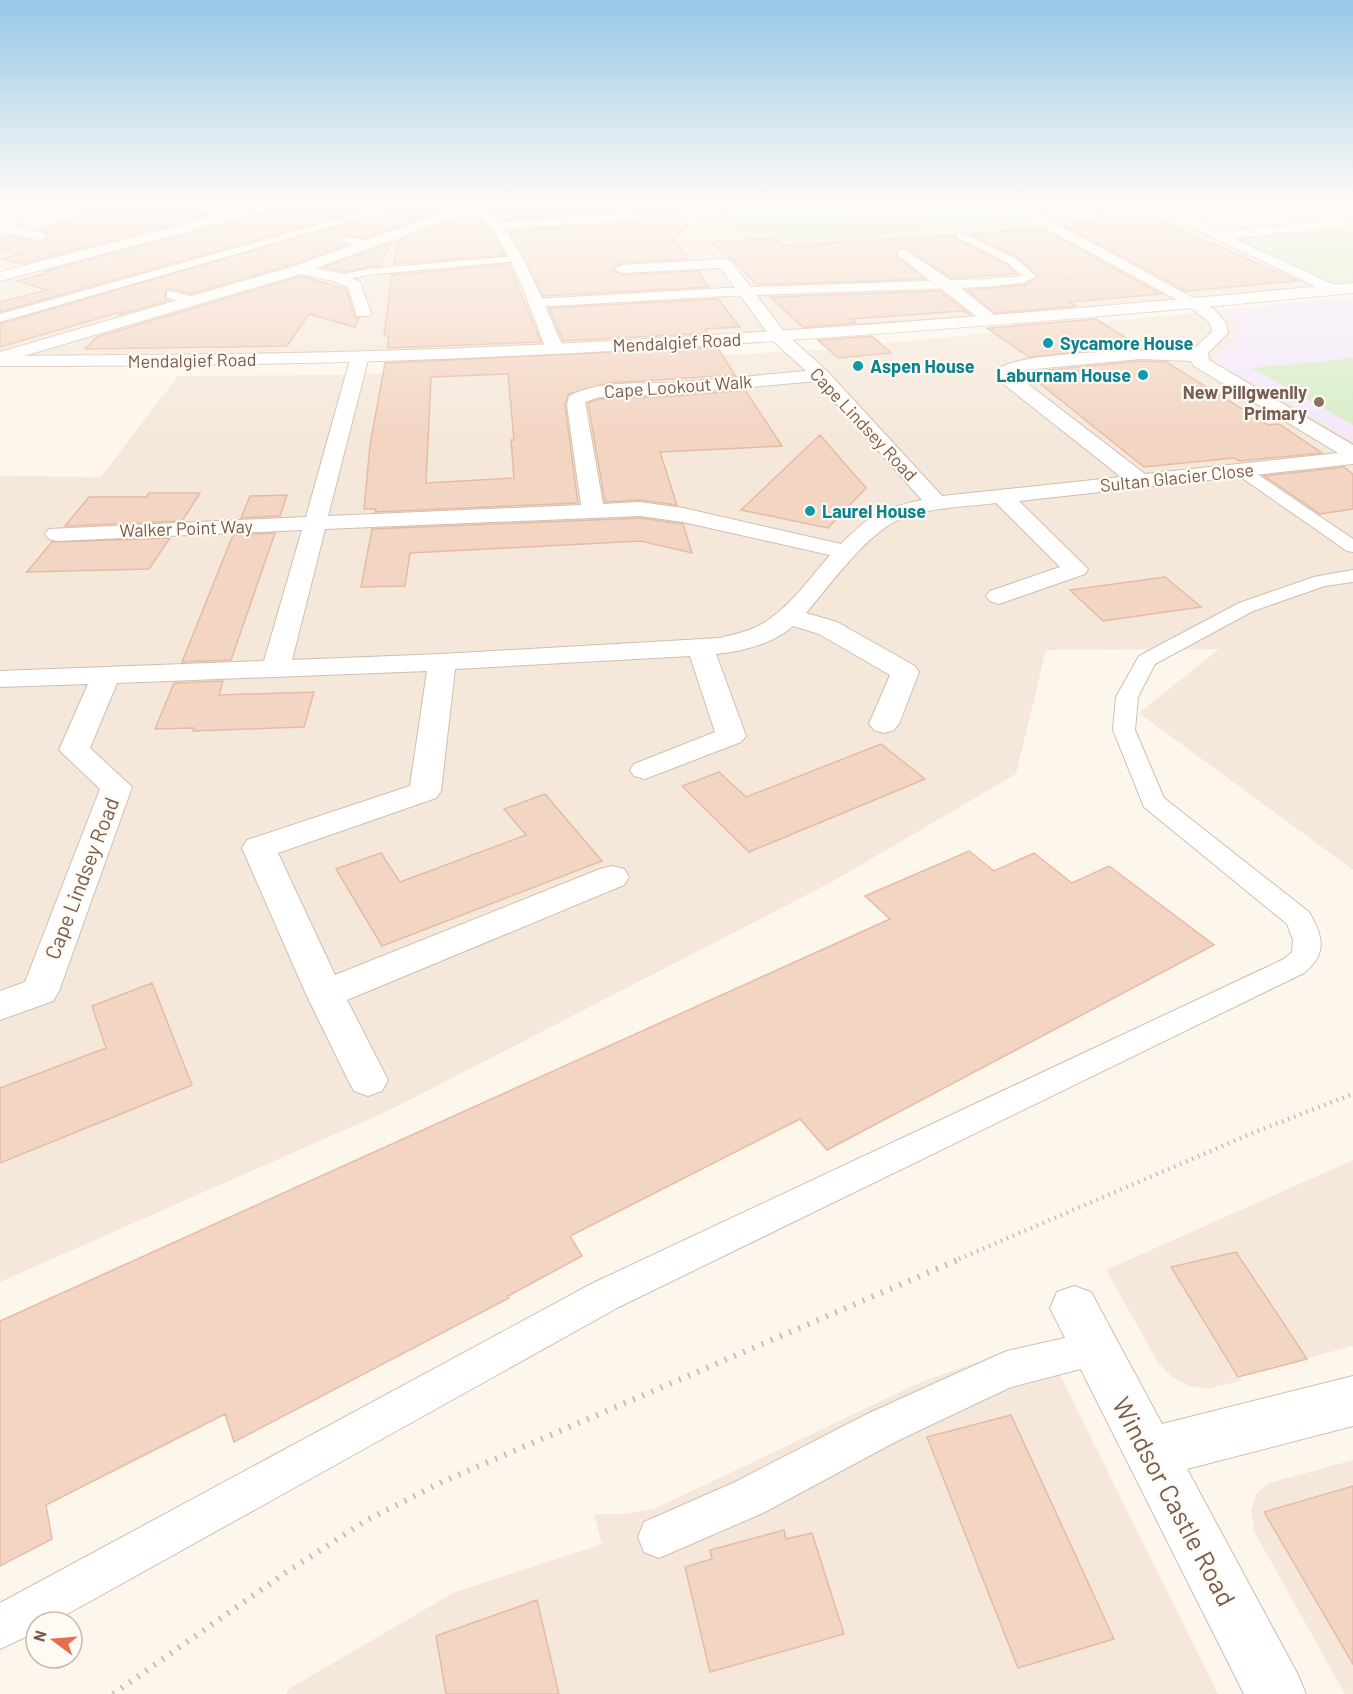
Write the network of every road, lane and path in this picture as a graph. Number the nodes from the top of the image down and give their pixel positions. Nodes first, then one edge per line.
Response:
1 (145, 277) edge
2 (273, 277) edge
3 (336, 277) edge
4 (344, 277) edge
5 (523, 277) edge
6 (736, 277) edge
7 (833, 277) edge
8 (937, 277) edge
9 (1028, 277) edge
10 (1146, 277) edge
11 (1307, 277) edge
12 (340, 278) junction
13 (947, 284) junction
14 (1353, 288) edge
15 (847, 289) junction
16 (1334, 290) junction
17 (748, 292) junction
18 (171, 295) dead end
19 (194, 301) junction
20 (535, 303) junction
21 (1196, 304) junction
22 (363, 314) dead end
23 (0, 318) edge
24 (992, 321) junction
25 (779, 337) junction
26 (554, 347) junction
27 (360, 356) junction
28 (1197, 356) junction
29 (0, 359) edge
30 (821, 375) junction
31 (1353, 454) edge
32 (1353, 458) edge
33 (1241, 470) junction
34 (1140, 481) junction
35 (1001, 496) junction
36 (937, 503) junction
37 (593, 511) junction
38 (315, 523) junction
39 (57, 534) dead end
40 (1353, 547) edge
41 (846, 552) junction
42 (1353, 576) edge
43 (999, 596) dead end
44 (789, 616) junction
45 (700, 647) junction
46 (442, 662) junction
47 (276, 668) junction
48 (106, 675) junction
49 (0, 680) edge
50 (884, 724) dead end
51 (645, 770) dead end
52 (612, 877) dead end
53 (325, 994) junction
54 (0, 1006) edge
55 (368, 1080) dead end
56 (1353, 1094) edge
57 (1085, 1328) joint
58 (1353, 1401) edge
59 (1149, 1453) junction
60 (659, 1537) dead end
61 (0, 1627) edge
62 (113, 1694) edge
63 (1276, 1694) edge

1 - 23 lane
2 - 19 street
3 - 12 street
4 - 12 lane
5 - 20 street
6 - 17 street, Cape Lindsey Road
7 - 15 path
8 - 13 street
9 - 13 lane
10 - 21 street
11 - 16 street
12 - 22 street
13 - 15 lane
13 - 24 street
14 - 16 street, Mendalgief Road
15 - 17 lane
16 - 21 street, Mendalgief Road
17 - 20 lane
17 - 25 street, Cape Lindsey Road
18 - 19 lane
19 - 29 street
20 - 26 street
21 - 24 street, Mendalgief Road
21 - 28 street
24 - 25 street, Mendalgief Road
25 - 26 street, Mendalgief Road
25 - 30 street, Cape Lindsey Road
26 - 27 street, Mendalgief Road
27 - 29 street, Mendalgief Road
27 - 38 street
28 - 31 street
28 - 34 street
30 - 36 street, Cape Lindsey Road
30 - 37 street, Cape Lookout Walk
32 - 33 street, Sultan Glacier Close
33 - 34 street, Sultan Glacier Close
33 - 40 lane
34 - 35 street, Sultan Glacier Close
35 - 36 street, Sultan Glacier Close
35 - 43 street
36 - 41 street, Cape Lindsey Road
37 - 38 street
37 - 41 street
38 - 39 street, Walker Point Way
38 - 47 street
41 - 44 street, Cape Lindsey Road
42 - 61 lane
44 - 45 street, Cape Lindsey Road
44 - 50 street
45 - 46 street, Cape Lindsey Road
45 - 51 street
46 - 47 street, Cape Lindsey Road
46 - 53 street
47 - 48 street, Cape Lindsey Road
48 - 49 street, Cape Lindsey Road
48 - 54 street, Cape Lindsey Road
52 - 53 street
53 - 55 street
56 - 62 path
57 - 59 street, Windsor Castle Road
57 - 60 lane
58 - 59 street
59 - 63 street, Windsor Castle Road

